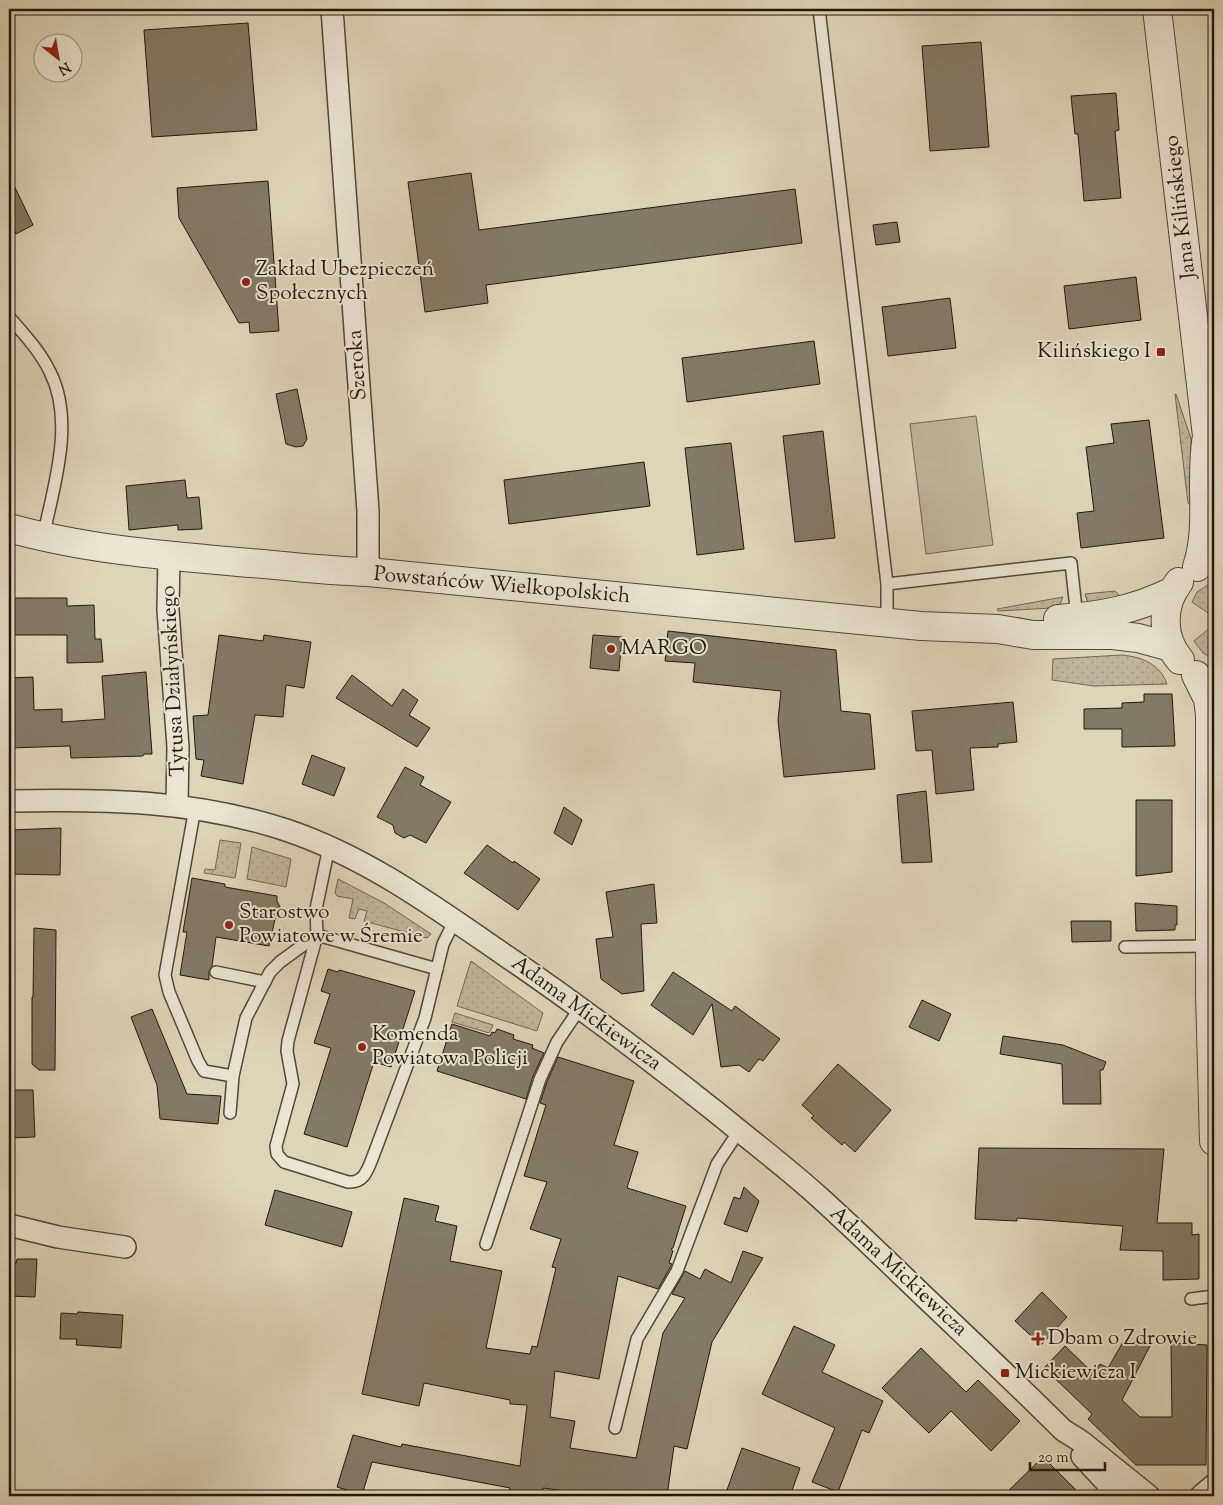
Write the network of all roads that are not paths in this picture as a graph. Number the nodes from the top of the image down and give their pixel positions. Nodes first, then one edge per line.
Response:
1 (332, 9) edge
2 (819, 9) edge
3 (1157, 9) edge
4 (9, 317) edge
5 (1211, 444) edge
6 (9, 528) edge
7 (43, 537) junction
8 (169, 556) junction
9 (1205, 564) edge
10 (368, 572) junction
11 (887, 584) junction
12 (1173, 591) junction
13 (1077, 618) junction
14 (887, 622) junction
15 (998, 629) junction
16 (1171, 647) junction
17 (1205, 678) edge
18 (9, 802) edge
19 (186, 807) junction
20 (329, 847) junction
21 (455, 920) junction
22 (317, 935) junction
23 (1210, 946) junction
24 (1125, 947) dead end
25 (437, 969) junction
26 (216, 972) dead end
27 (265, 982) junction
28 (1212, 995) edge
29 (580, 1008) junction
30 (233, 1076) junction
31 (230, 1113) dead end
32 (740, 1131) junction
33 (1214, 1140) edge
34 (9, 1225) edge
35 (486, 1244) dead end
36 (126, 1247) dead end
37 (1214, 1296) edge
38 (1191, 1298) dead end
39 (615, 1428) dead end
40 (1063, 1430) junction
41 (1214, 1485) edge
42 (1119, 1496) edge
43 (1149, 1496) edge
44 (1201, 1496) edge

1 - 10 street, Szeroka
2 - 11 lane
3 - 5 street, Jana Kilińskiego
4 - 7 lane
5 - 9 street, Jana Kilińskiego
6 - 7 street, Powstańców Wielkopolskich
7 - 8 street, Powstańców Wielkopolskich
8 - 10 street, Powstańców Wielkopolskich
8 - 19 street, Tytusa Działyńskiego
9 - 12 street
10 - 14 street, Powstańców Wielkopolskich
11 - 13 lane
11 - 14 lane
12 - 13 street, Powstańców Wielkopolskich
12 - 16 street
13 - 15 street, Powstańców Wielkopolskich
14 - 15 street, Powstańców Wielkopolskich
15 - 16 street, Powstańców Wielkopolskich
16 - 17 street
17 - 23 street
18 - 19 street, Adama Mickiewicza
19 - 20 street, Adama Mickiewicza
19 - 30 lane
20 - 21 street, Adama Mickiewicza
20 - 22 lane
21 - 25 lane
21 - 29 street, Adama Mickiewicza
22 - 25 lane
22 - 25 lane
22 - 27 lane
23 - 24 lane
23 - 28 street
26 - 27 lane
27 - 30 lane
28 - 33 street
29 - 32 street, Adama Mickiewicza
29 - 35 lane
30 - 31 lane
32 - 39 lane
32 - 40 street, Adama Mickiewicza
34 - 36 street
37 - 38 lane
40 - 42 street, Adama Mickiewicza
40 - 43 street, Adama Mickiewicza
41 - 44 street

